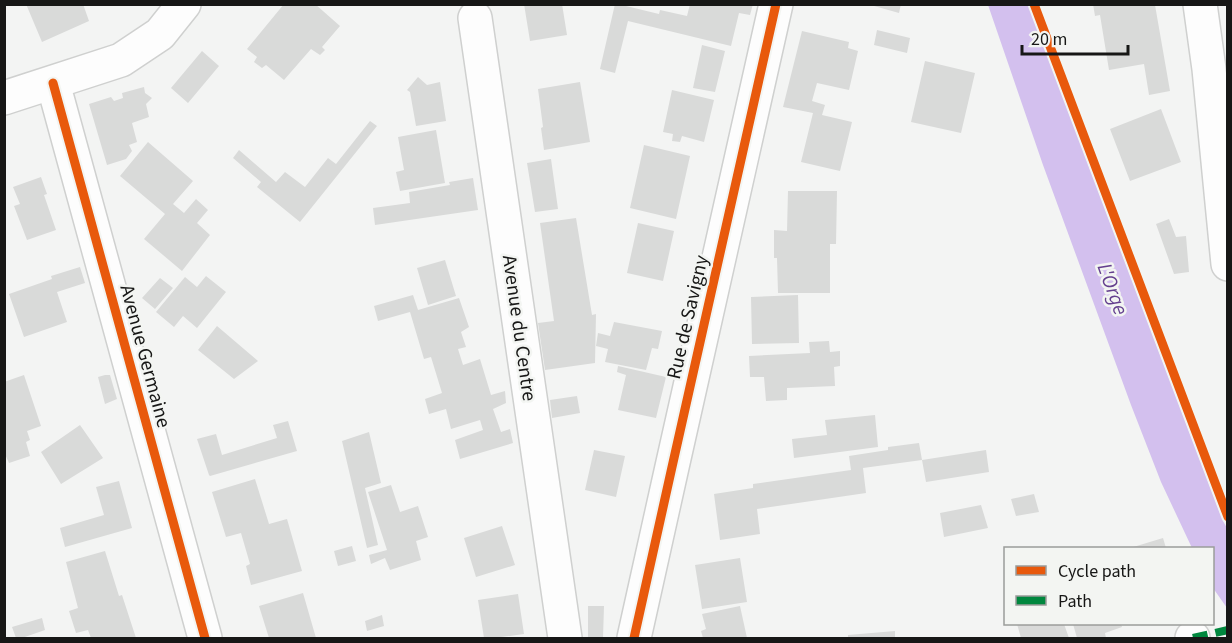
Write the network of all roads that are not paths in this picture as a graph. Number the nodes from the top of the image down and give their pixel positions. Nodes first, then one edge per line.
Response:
1 (184, 4) edge
2 (777, 4) edge
3 (1200, 4) edge
4 (475, 18) dead end
5 (52, 83) junction
6 (4, 98) edge
7 (1227, 264) edge
8 (205, 639) edge
9 (565, 639) edge
10 (634, 639) edge

1 - 5 street
2 - 10 street, Rue de Savigny
3 - 7 street
4 - 9 street, Avenue du Centre
5 - 6 street
5 - 8 street, Avenue Germaine

